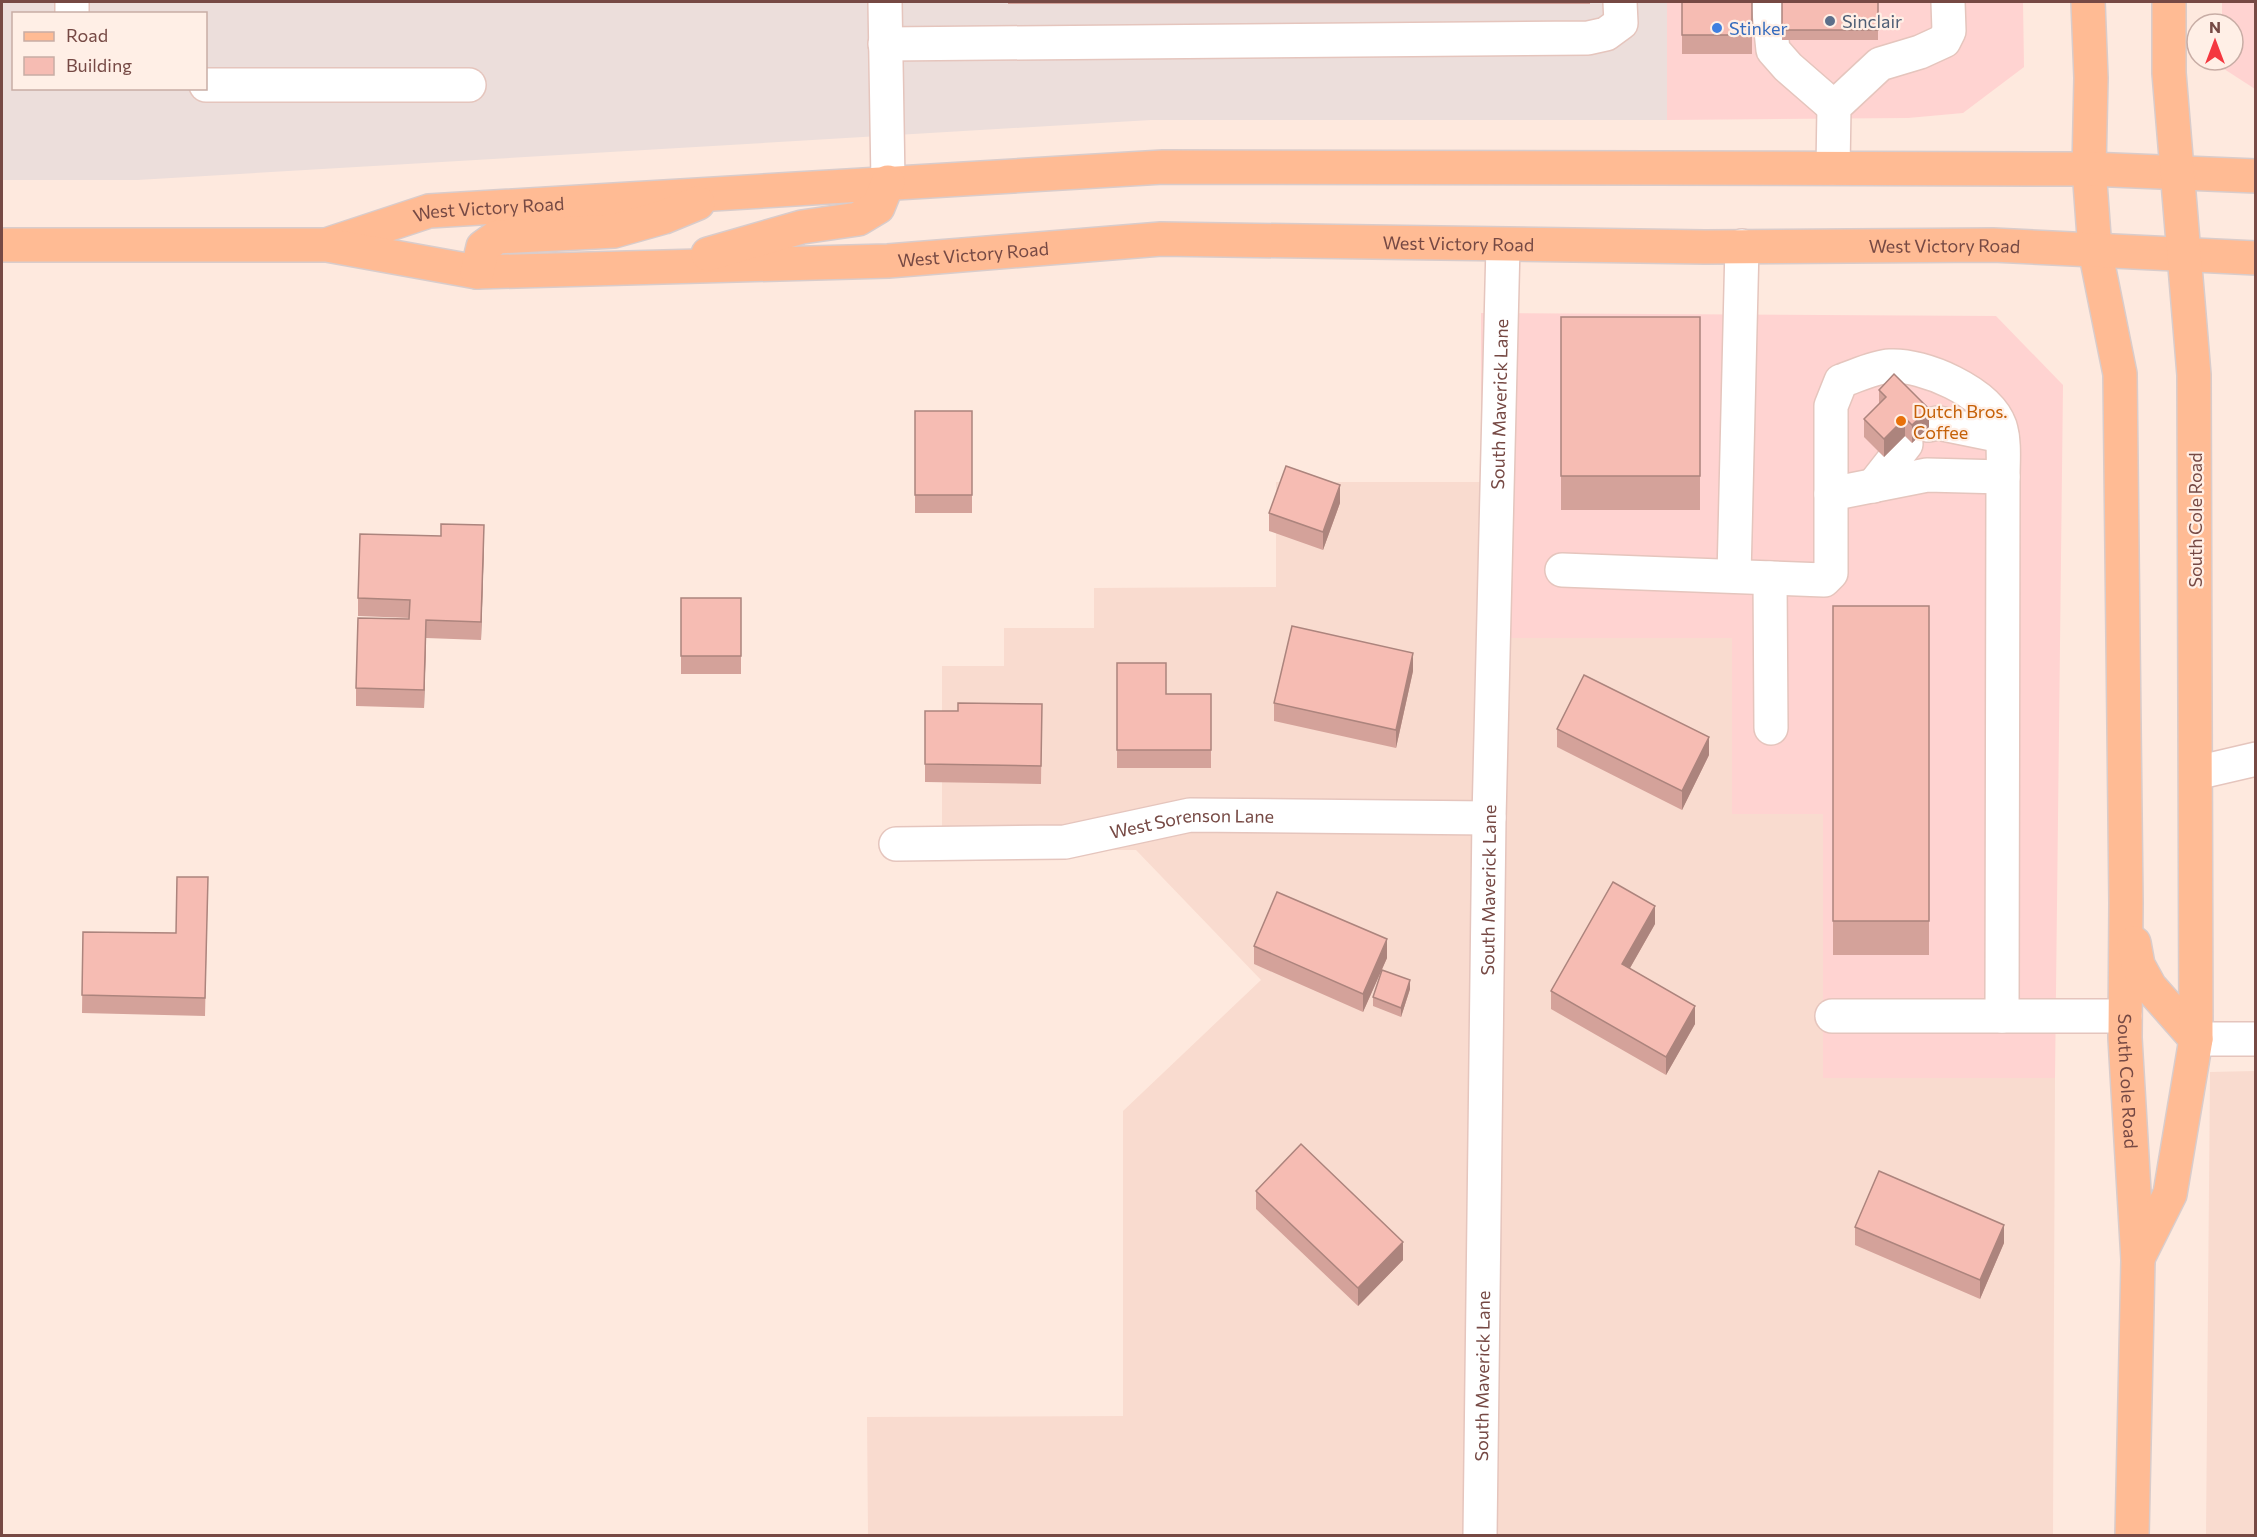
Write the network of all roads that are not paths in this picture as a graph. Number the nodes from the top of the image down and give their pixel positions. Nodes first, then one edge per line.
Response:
1 (885, 2) edge
2 (1620, 2) edge
3 (1768, 2) edge
4 (1948, 2) edge
5 (2088, 2) edge
6 (2169, 2) edge
7 (885, 44) junction
8 (207, 85) edge
9 (469, 85) dead end
10 (1834, 107) junction
11 (1833, 168) junction
12 (2089, 169) junction
13 (2177, 172) junction
14 (2256, 176) edge
15 (888, 182) junction
16 (728, 192) junction
17 (327, 244) junction
18 (1503, 244) junction
19 (2, 245) edge
20 (1742, 246) junction
21 (2095, 250) junction
22 (2184, 254) junction
23 (2256, 258) edge
24 (660, 267) junction
25 (477, 272) junction
26 (2002, 436) junction
27 (2003, 477) junction
28 (1873, 486) junction
29 (1831, 494) junction
30 (1562, 570) dead end
31 (1734, 576) junction
32 (1770, 578) junction
33 (1771, 728) dead end
34 (2256, 759) edge
35 (2196, 773) junction
36 (1490, 818) junction
37 (896, 844) dead end
38 (2126, 903) junction
39 (1832, 1016) dead end
40 (2002, 1016) junction
41 (2125, 1016) junction
42 (2196, 1039) junction
43 (2256, 1039) edge
44 (2138, 1260) junction
45 (1480, 1536) edge
46 (2132, 1536) edge

1 - 7 street
2 - 7 street
3 - 10 street
4 - 10 street
5 - 12 main road, South Cole Road
6 - 13 main road, South Cole Road
7 - 15 street
8 - 9 street
10 - 11 street
11 - 12 main road, West Victory Road
11 - 15 main road, West Victory Road
12 - 13 main road, West Victory Road
12 - 21 main road, South Cole Road
13 - 14 main road, West Victory Road
13 - 22 main road, South Cole Road
15 - 16 main road, West Victory Road
15 - 24 main road, West Victory Road
16 - 17 main road, West Victory Road
16 - 25 main road, West Victory Road
17 - 19 main road, West Victory Road
17 - 25 main road, West Victory Road
18 - 20 main road, West Victory Road
18 - 24 main road, West Victory Road
18 - 36 street, South Maverick Lane
20 - 21 main road, West Victory Road
20 - 31 street
21 - 22 main road, West Victory Road
21 - 38 main road, South Cole Road
22 - 23 main road, West Victory Road
22 - 35 main road, South Cole Road
24 - 25 main road, West Victory Road
26 - 27 street
26 - 28 street
26 - 29 street
27 - 28 street
27 - 40 street
28 - 29 street
29 - 32 street
30 - 31 street
31 - 32 street
32 - 33 street
34 - 35 street
35 - 42 main road, South Cole Road
36 - 37 street, West Sorenson Lane
36 - 45 street, South Maverick Lane
38 - 41 main road, South Cole Road
38 - 42 main road, South Cole Road
39 - 40 street
40 - 41 street
41 - 44 main road, South Cole Road
42 - 43 street
42 - 44 main road, South Cole Road
44 - 46 main road, South Cole Road

